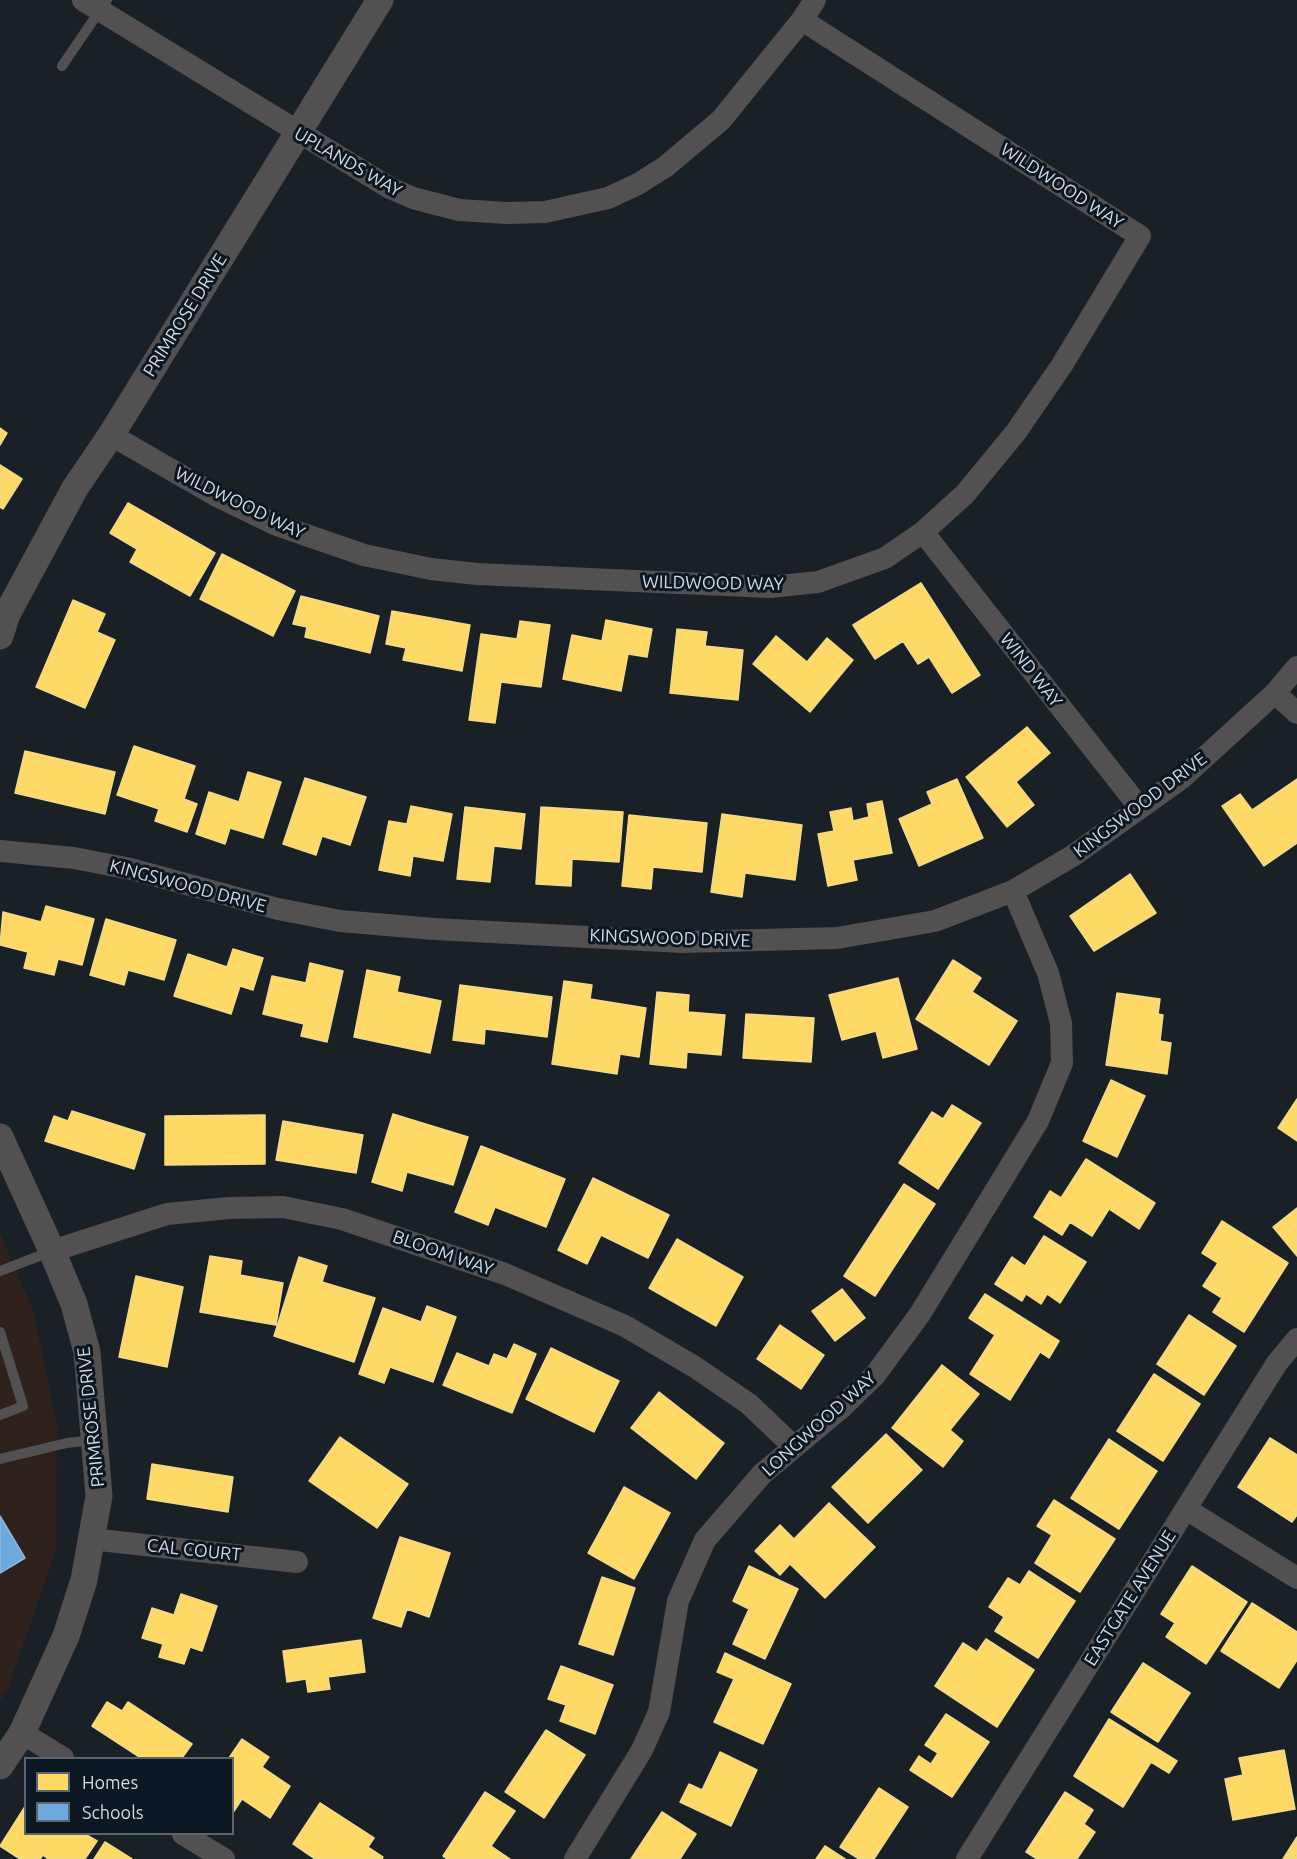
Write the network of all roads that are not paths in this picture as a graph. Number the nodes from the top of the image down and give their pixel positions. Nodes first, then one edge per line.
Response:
1 (380, 0) edge
2 (815, 0) edge
3 (97, 4) edge
4 (802, 20) junction
5 (62, 66) dead end
6 (297, 133) junction
7 (111, 435) junction
8 (923, 532) junction
9 (0, 636) edge
10 (1297, 667) edge
11 (1275, 693) junction
12 (1297, 713) edge
13 (1140, 808) junction
14 (0, 851) edge
15 (1013, 891) junction
16 (0, 1137) edge
17 (52, 1251) junction
18 (0, 1271) edge
19 (0, 1332) edge
20 (1297, 1339) edge
21 (0, 1415) edge
22 (97, 1440) junction
23 (793, 1446) junction
24 (0, 1460) edge
25 (1186, 1509) junction
26 (92, 1539) junction
27 (297, 1562) dead end
28 (1297, 1578) edge
29 (22, 1733) junction
30 (61, 1757) edge
31 (0, 1766) edge
32 (186, 1835) edge
33 (224, 1859) edge
34 (575, 1859) edge
35 (967, 1859) edge

1 - 6 street, PRIMROSE DRIVE
2 - 4 street, UPLANDS WAY
3 - 5 lane
3 - 6 street, UPLANDS WAY
4 - 6 street, UPLANDS WAY
4 - 8 street, WILDWOOD WAY
6 - 7 street, PRIMROSE DRIVE
7 - 8 street, WILDWOOD WAY
7 - 9 street, PRIMROSE DRIVE
8 - 13 street, WIND WAY
10 - 11 street, KINGSWOOD DRIVE
11 - 12 street
11 - 13 street, KINGSWOOD DRIVE
13 - 15 street, KINGSWOOD DRIVE
14 - 15 street, KINGSWOOD DRIVE
15 - 23 street, LONGWOOD WAY
16 - 17 street, PRIMROSE DRIVE
17 - 18 lane
17 - 22 street, PRIMROSE DRIVE
17 - 23 street, BLOOM WAY
19 - 21 lane
20 - 25 street, EASTGATE AVENUE
22 - 24 lane
22 - 26 street, PRIMROSE DRIVE
23 - 34 street, LONGWOOD WAY
25 - 28 street
25 - 35 street, EASTGATE AVENUE
26 - 27 street, CAL COURT
26 - 29 street, PRIMROSE DRIVE
29 - 30 street
29 - 31 street, PRIMROSE DRIVE
32 - 33 street

